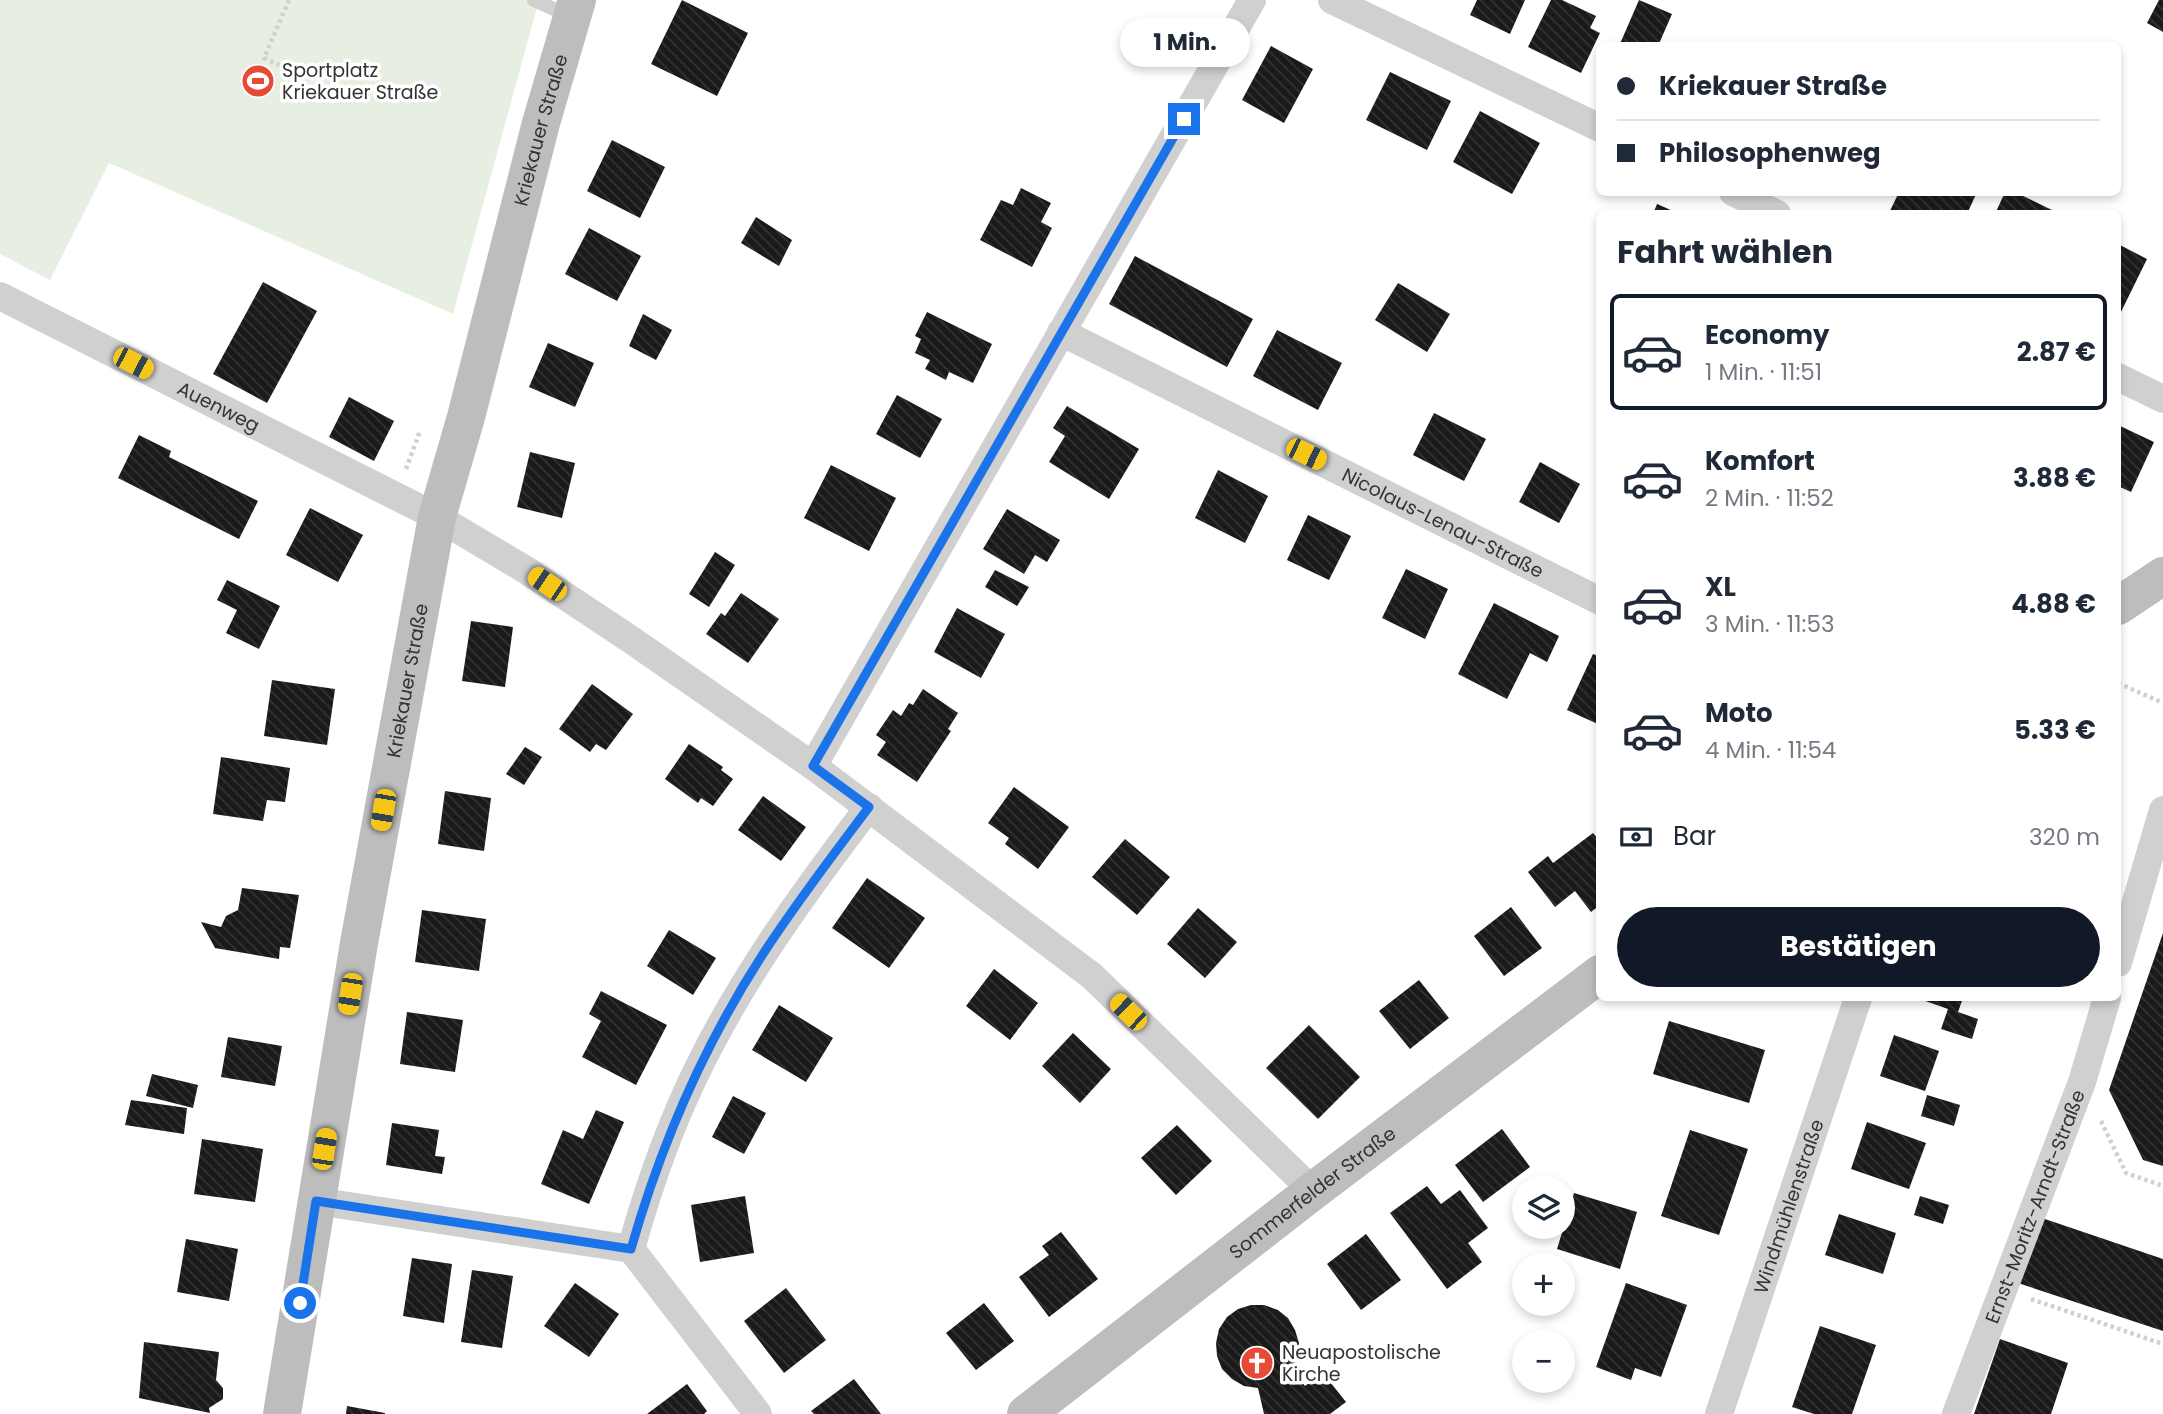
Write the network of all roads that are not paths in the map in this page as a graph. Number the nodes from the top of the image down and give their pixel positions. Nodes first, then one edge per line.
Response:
1 (534, 0) edge
2 (1252, 0) edge
3 (1332, 0) edge
4 (575, 9) edge
5 (1596, 126) edge
6 (1741, 196) edge
7 (1769, 210) edge
8 (0, 296) edge
9 (1061, 332) junction
10 (2121, 378) edge
11 (2163, 399) edge
12 (437, 517) junction
13 (2163, 576) edge
14 (1596, 599) edge
15 (2121, 604) edge
16 (813, 766) junction
17 (869, 807) junction
18 (2163, 810) edge
19 (2121, 953) edge
20 (1596, 977) edge
21 (1857, 1001) edge
22 (2106, 1001) edge
23 (1313, 1191) junction
24 (316, 1201) junction
25 (631, 1249) junction
26 (282, 1414) edge
27 (758, 1414) edge
28 (1026, 1414) edge
29 (1719, 1414) edge
30 (1956, 1414) edge

1 - 4 lane
2 - 9 street
3 - 5 street
4 - 12 street, Kriekauer Straße
6 - 7 street
8 - 12 street, Auenweg
9 - 14 street, Nicolaus-Lenau-Straße
9 - 16 street
10 - 11 street
12 - 16 street, Auenweg
12 - 24 street, Kriekauer Straße
13 - 15 street
16 - 17 street, Auenweg
17 - 23 street, Auenweg
17 - 25 street
18 - 19 street
20 - 23 street, Sommerfelder Straße
21 - 29 street, Windmühlenstraße
22 - 30 street, Ernst-Moritz-Arndt-Straße
23 - 28 street, Sommerfelder Straße
24 - 25 street
24 - 26 street, Kriekauer Straße
25 - 27 street

